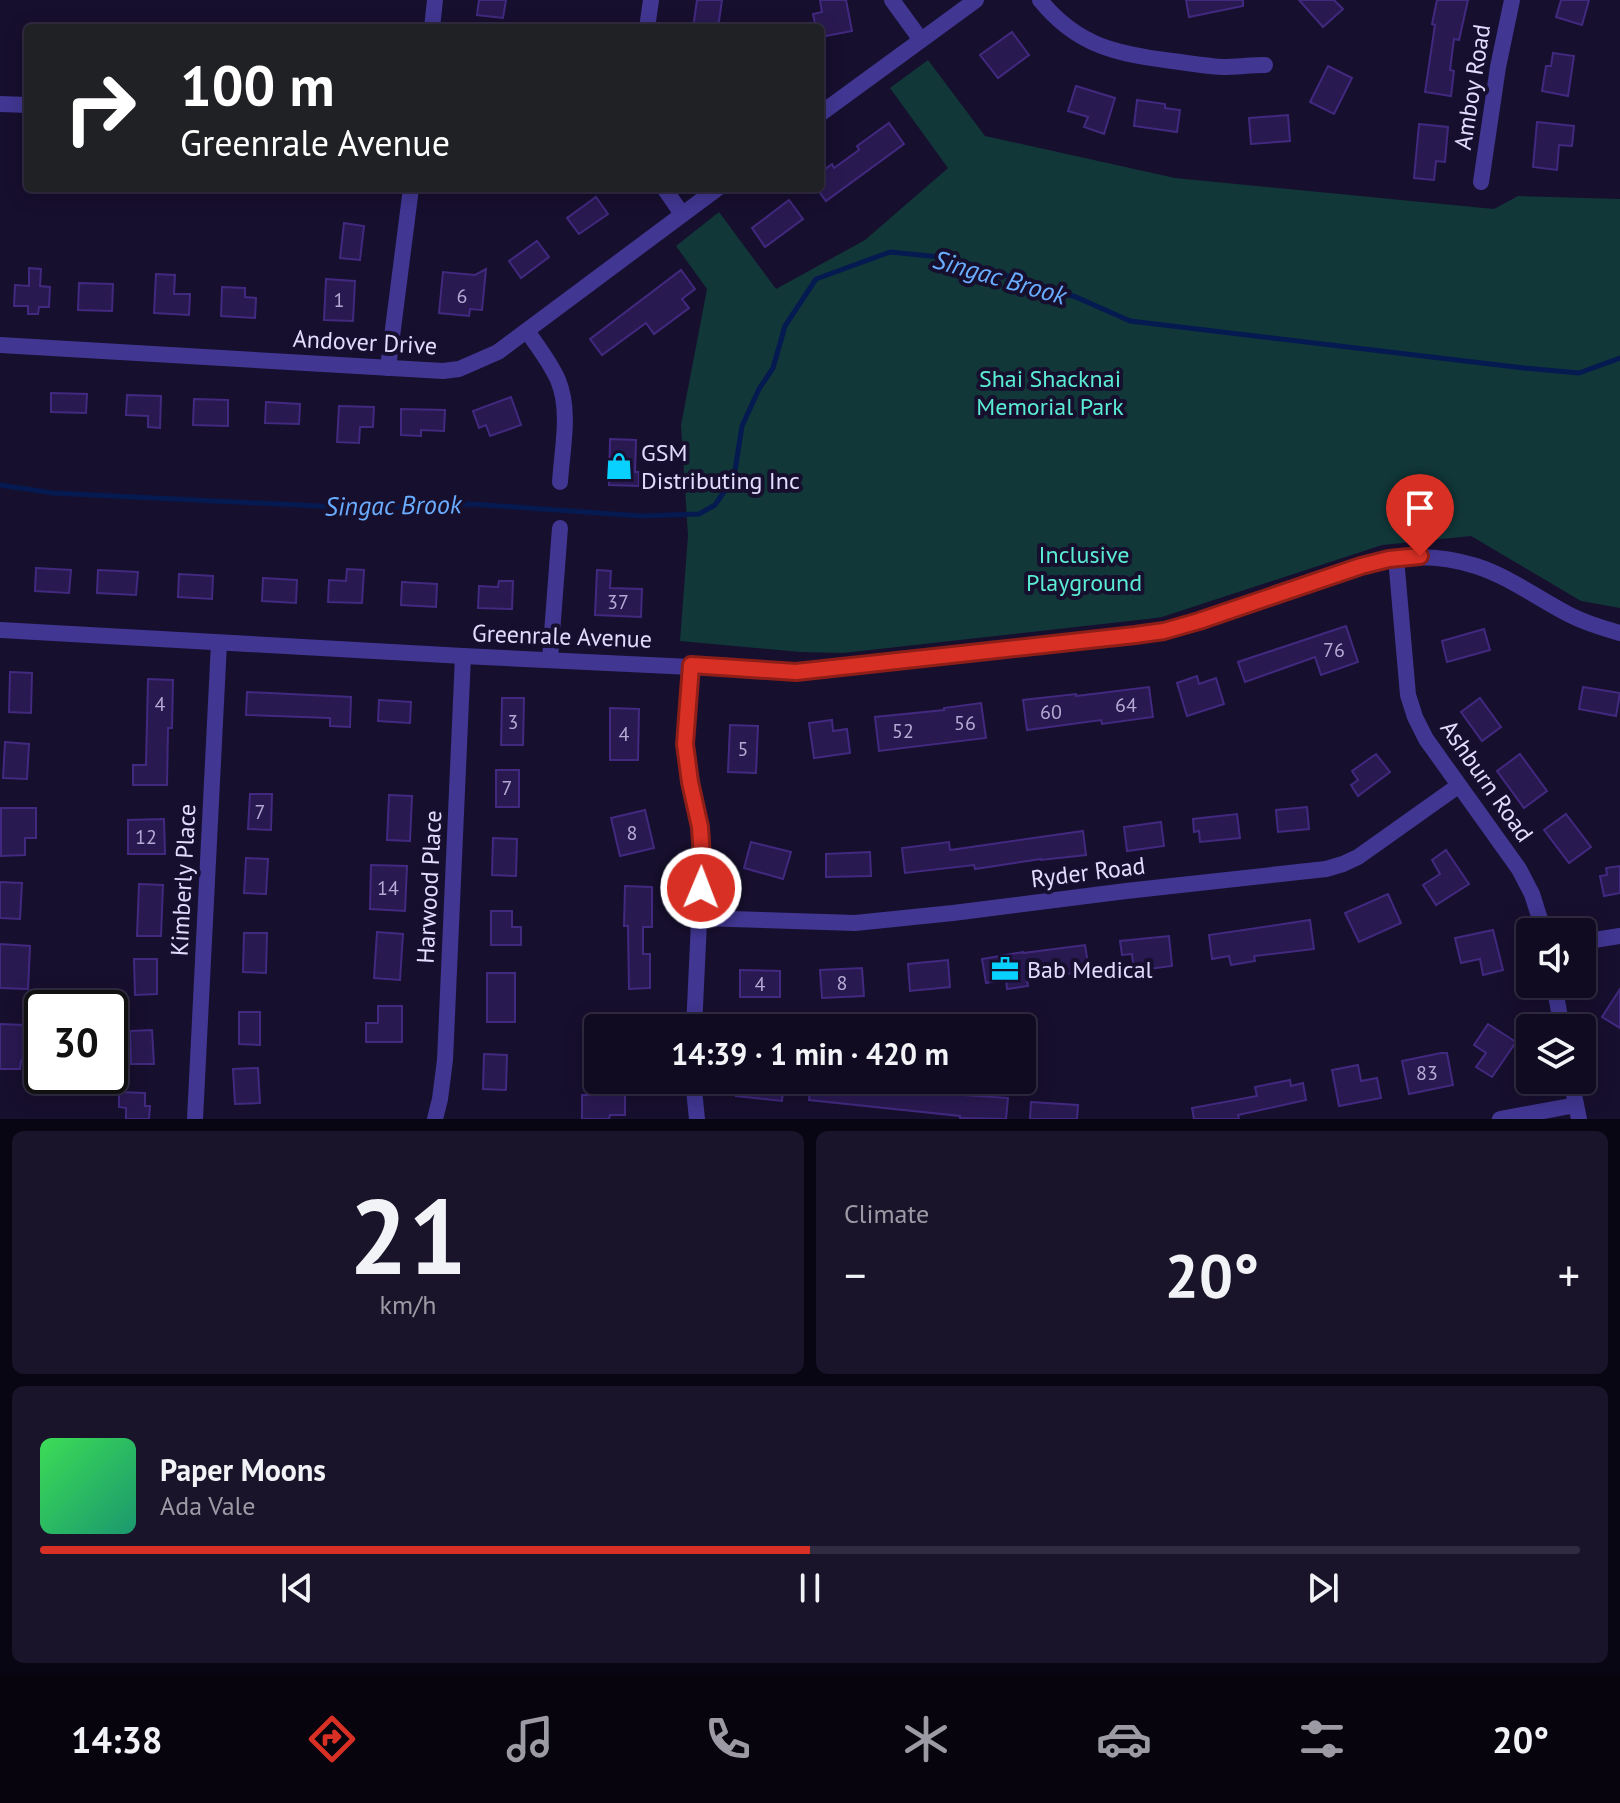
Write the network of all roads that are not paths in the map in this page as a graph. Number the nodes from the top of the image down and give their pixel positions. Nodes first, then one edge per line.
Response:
1 (435, 0) edge
2 (651, 0) edge
3 (892, 0) edge
4 (976, 0) edge
5 (1040, 0) edge
6 (1512, 0) edge
7 (432, 24) edge
8 (648, 24) edge
9 (921, 40) junction
10 (1265, 65) dead end
11 (0, 104) edge
12 (24, 105) edge
13 (824, 111) edge
14 (1481, 182) dead end
15 (410, 192) edge
16 (667, 192) edge
17 (712, 192) edge
18 (682, 214) junction
19 (527, 331) junction
20 (0, 345) edge
21 (388, 368) junction
22 (560, 482) dead end
23 (560, 528) dead end
24 (1396, 558) junction
25 (0, 630) edge
26 (1620, 633) edge
27 (219, 643) junction
28 (463, 656) junction
29 (550, 659) junction
30 (691, 665) junction
31 (1458, 786) junction
32 (699, 918) junction
33 (1540, 918) edge
34 (1620, 936) edge
35 (1596, 940) edge
36 (695, 1014) edge
37 (694, 1094) edge
38 (1577, 1112) edge
39 (195, 1119) edge
40 (435, 1119) edge
41 (697, 1119) edge
42 (1500, 1119) edge

1 - 7 street
2 - 8 street
3 - 9 street
4 - 9 street
5 - 10 street
6 - 14 street, Amboy Road
9 - 13 street
11 - 12 street
15 - 21 street
16 - 18 street
17 - 18 street, Andover Drive
18 - 19 street, Andover Drive
19 - 21 street, Andover Drive
19 - 22 street
20 - 21 street, Andover Drive
23 - 29 street
24 - 26 street, Greenrale Avenue
24 - 30 street, Greenrale Avenue
24 - 31 street, Ashburn Road
25 - 27 street, Greenrale Avenue
27 - 28 street, Greenrale Avenue
27 - 39 street, Kimberly Place
28 - 29 street, Greenrale Avenue
28 - 40 street, Harwood Place
29 - 30 street, Greenrale Avenue
30 - 32 street
31 - 32 street, Ryder Road
31 - 33 street, Ashburn Road
32 - 36 street
34 - 35 street
37 - 41 street
38 - 42 street

